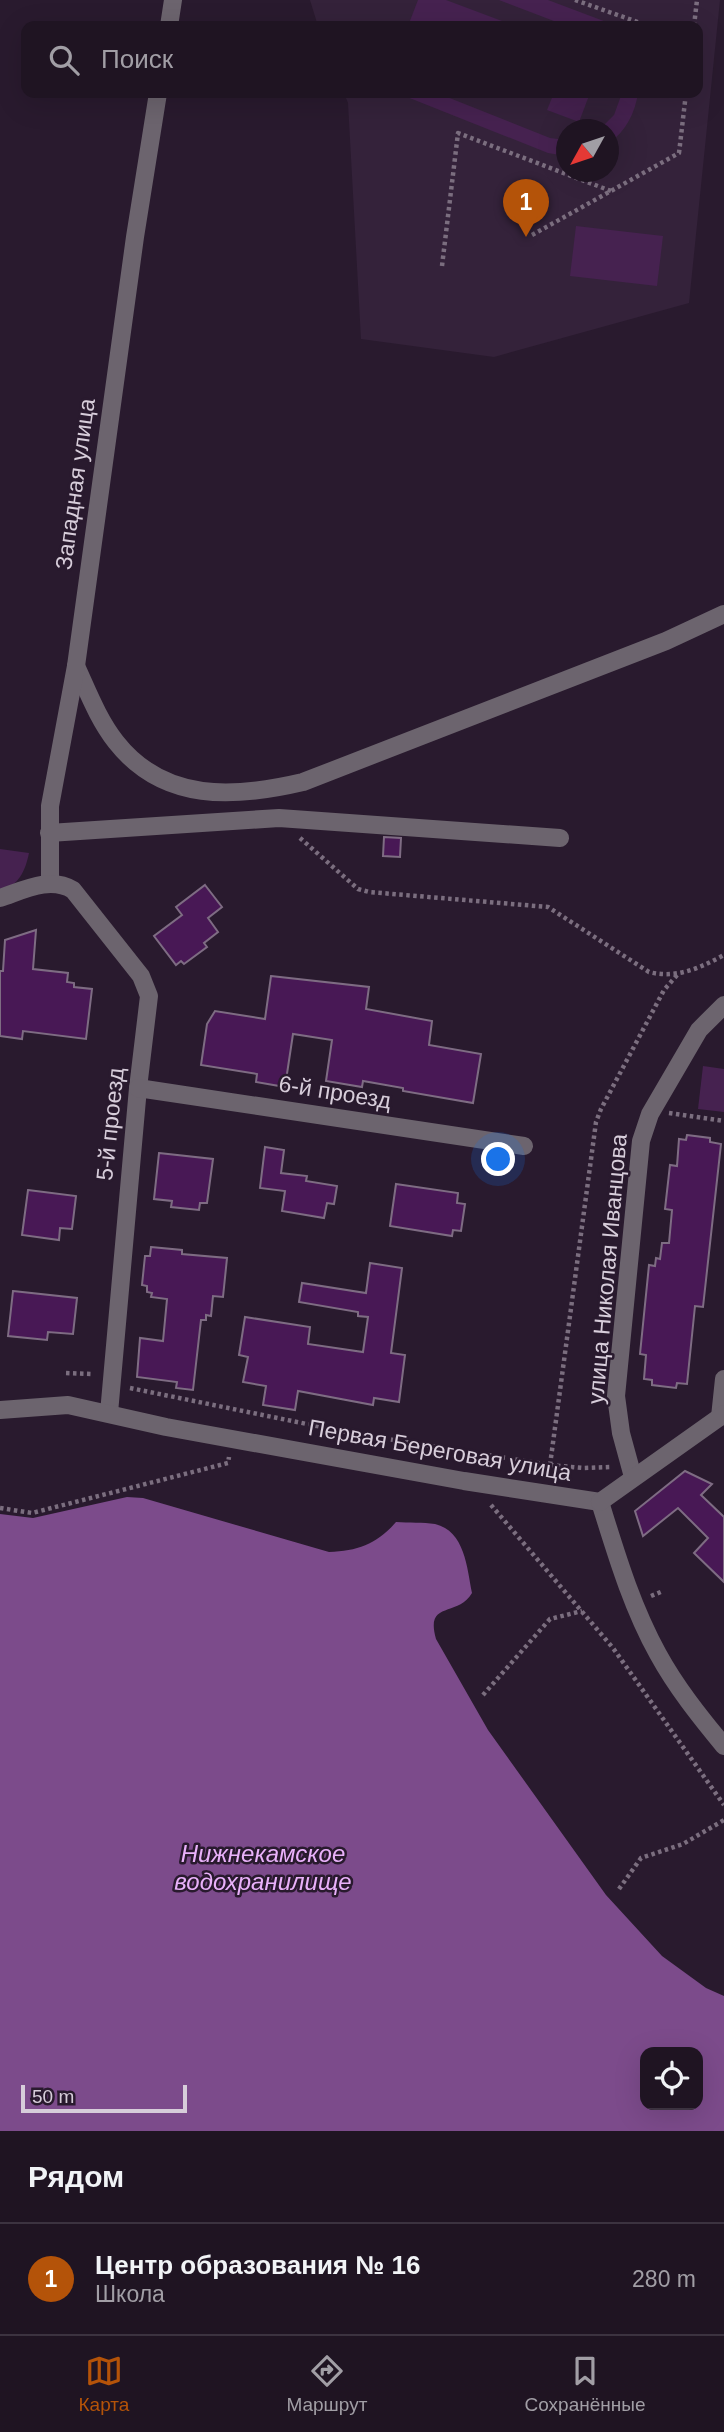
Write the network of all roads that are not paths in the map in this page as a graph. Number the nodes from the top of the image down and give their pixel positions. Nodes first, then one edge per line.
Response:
1 (173, 0) edge
2 (170, 21) edge
3 (157, 98) edge
4 (724, 614) edge
5 (76, 666) junction
6 (49, 833) junction
7 (560, 838) dead end
8 (50, 882) junction
9 (0, 898) edge
10 (724, 1005) edge
11 (138, 1087) junction
12 (524, 1146) dead end
13 (724, 1380) edge
14 (0, 1410) edge
15 (108, 1413) junction
16 (722, 1415) edge
17 (631, 1471) junction
18 (600, 1502) junction
19 (724, 1746) edge

1 - 2 street
3 - 5 street, Западная улица
4 - 5 street
5 - 6 street, Западная улица
6 - 7 street
6 - 8 street, Западная улица
8 - 9 street
8 - 11 street, 5-й проезд
10 - 17 street, улица Николая Иванцова
11 - 12 street, 6-й проезд
11 - 15 street, 5-й проезд
13 - 16 street
14 - 15 street, Первая Береговая улица
15 - 18 street, Первая Береговая улица
16 - 17 street
17 - 18 street
18 - 19 street

